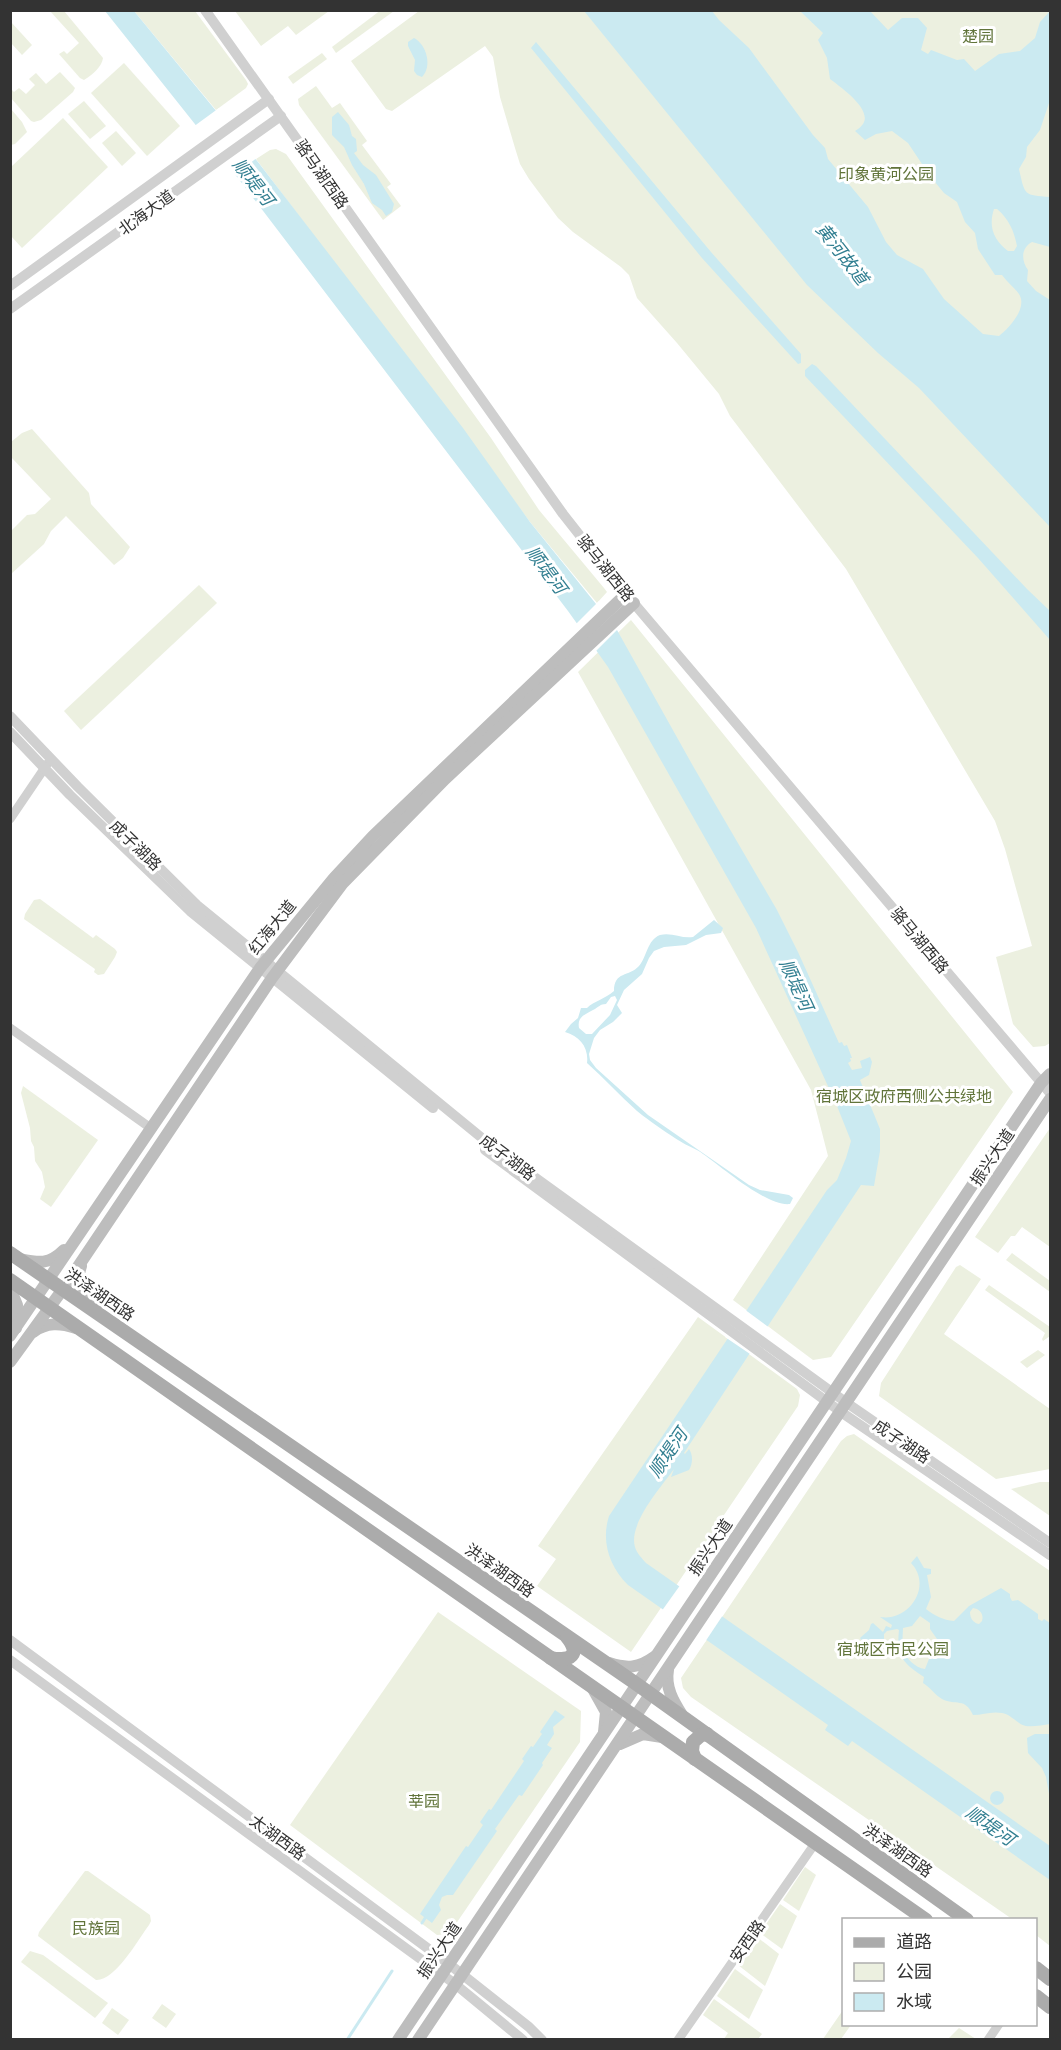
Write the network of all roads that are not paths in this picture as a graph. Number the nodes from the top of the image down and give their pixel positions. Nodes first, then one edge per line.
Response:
1 (205, 10) edge
2 (269, 99) junction
3 (280, 116) junction
4 (10, 286) edge
5 (10, 309) edge
6 (626, 594) junction
7 (634, 603) junction
8 (568, 657) junction
9 (10, 716) edge
10 (10, 732) edge
11 (48, 764) junction
12 (10, 819) edge
13 (263, 964) junction
14 (275, 974) junction
15 (10, 1028) edge
16 (1050, 1074) edge
17 (1041, 1083) junction
18 (1050, 1093) edge
19 (1050, 1099) edge
20 (152, 1129) junction
21 (84, 1230) junction
22 (15, 1256) edge
23 (83, 1258) junction
24 (10, 1280) edge
25 (50, 1280) junction
26 (10, 1288) edge
27 (63, 1289) junction
28 (37, 1298) junction
29 (49, 1307) junction
30 (111, 1322) junction
31 (83, 1331) junction
32 (13, 1332) edge
33 (32, 1332) junction
34 (103, 1345) junction
35 (10, 1362) edge
36 (830, 1398) junction
37 (844, 1407) junction
38 (1050, 1543) edge
39 (1050, 1555) edge
40 (564, 1634) junction
41 (10, 1640) edge
42 (663, 1647) junction
43 (680, 1652) junction
44 (549, 1657) junction
45 (10, 1660) edge
46 (607, 1663) junction
47 (668, 1669) junction
48 (638, 1684) junction
49 (591, 1686) junction
50 (651, 1694) junction
51 (622, 1708) junction
52 (635, 1717) junction
53 (685, 1718) junction
54 (707, 1734) junction
55 (603, 1737) junction
56 (663, 1737) junction
57 (616, 1746) junction
58 (588, 1759) junction
59 (695, 1759) junction
60 (601, 1769) junction
61 (816, 1842) junction
62 (486, 1909) junction
63 (923, 1918) edge
64 (964, 1918) edge
65 (499, 1919) junction
66 (446, 1969) junction
67 (1037, 1969) edge
68 (459, 1979) junction
69 (1050, 1979) edge
70 (1037, 1997) edge
71 (1050, 2007) edge
72 (407, 2026) junction
73 (998, 2026) edge
74 (420, 2038) edge
75 (398, 2040) edge
76 (523, 2040) edge
77 (542, 2040) edge
78 (678, 2040) edge
79 (988, 2040) edge

1 - 2 street, 骆马湖西路
2 - 3 street, 骆马湖西路
2 - 4 street, 北海大道
3 - 5 street, 北海大道
3 - 6 street, 骆马湖西路
6 - 7 street, 骆马湖西路
6 - 8 main road, 红海大道
7 - 8 main road
7 - 17 street, 骆马湖西路
8 - 13 main road, 红海大道
8 - 14 main road, 红海大道
9 - 11 street, 成子湖路
10 - 11 street, 成子湖路
11 - 12 street
11 - 13 street, 成子湖路
13 - 14 street, 成子湖路
13 - 20 main road, 红海大道
14 - 23 main road, 红海大道
14 - 36 street, 成子湖路
15 - 20 street
16 - 17 main road, 振兴大道
17 - 18 street, 骆马湖西路
17 - 36 main road, 振兴大道
19 - 37 main road, 振兴大道
20 - 21 main road, 红海大道
21 - 22 main road
21 - 25 main road, 红海大道
22 - 25 main road, 洪泽湖西路
23 - 27 main road, 红海大道
23 - 30 main road
24 - 28 main road
25 - 27 main road, 洪泽湖西路
25 - 28 main road, 红海大道
26 - 32 main road
27 - 29 main road, 红海大道
27 - 30 main road, 洪泽湖西路
28 - 29 main road
28 - 32 main road, 红海大道
29 - 31 main road
29 - 33 main road, 红海大道
30 - 34 main road
30 - 40 main road, 洪泽湖西路
31 - 33 main road
31 - 34 main road
33 - 35 main road, 红海大道
34 - 44 main road
36 - 37 street, 成子湖路
36 - 42 main road, 振兴大道
37 - 38 street, 成子湖路
37 - 39 street, 成子湖路
37 - 43 main road, 振兴大道
40 - 44 main road
40 - 46 main road, 洪泽湖西路
41 - 66 street, 太湖西路
42 - 43 main road
42 - 46 main road
42 - 48 main road, 振兴大道
43 - 47 main road, 振兴大道
44 - 49 main road
45 - 66 street, 太湖西路
46 - 48 main road, 洪泽湖西路
47 - 50 main road, 振兴大道
47 - 53 main road
48 - 50 main road, 洪泽湖西路
48 - 51 main road, 振兴大道
49 - 51 main road
49 - 55 main road
50 - 52 main road, 振兴大道
50 - 53 main road, 洪泽湖西路
51 - 52 main road
51 - 55 main road, 振兴大道
52 - 56 main road
52 - 57 main road, 振兴大道
53 - 54 main road, 洪泽湖西路
54 - 59 main road
54 - 64 main road, 洪泽湖西路
55 - 58 main road, 振兴大道
56 - 57 main road
56 - 59 main road
57 - 60 main road, 振兴大道
58 - 60 main road
58 - 62 main road, 振兴大道
59 - 61 main road
60 - 65 main road, 振兴大道
61 - 63 main road
61 - 78 street, 安西路
62 - 65 main road
62 - 66 main road, 振兴大道
65 - 68 main road, 振兴大道
66 - 68 street, 太湖西路
66 - 72 main road, 振兴大道
67 - 69 main road
68 - 74 main road, 振兴大道
68 - 76 street, 太湖西路
68 - 77 street, 太湖西路
70 - 71 main road
72 - 74 main road
72 - 75 main road, 振兴大道
73 - 79 street

